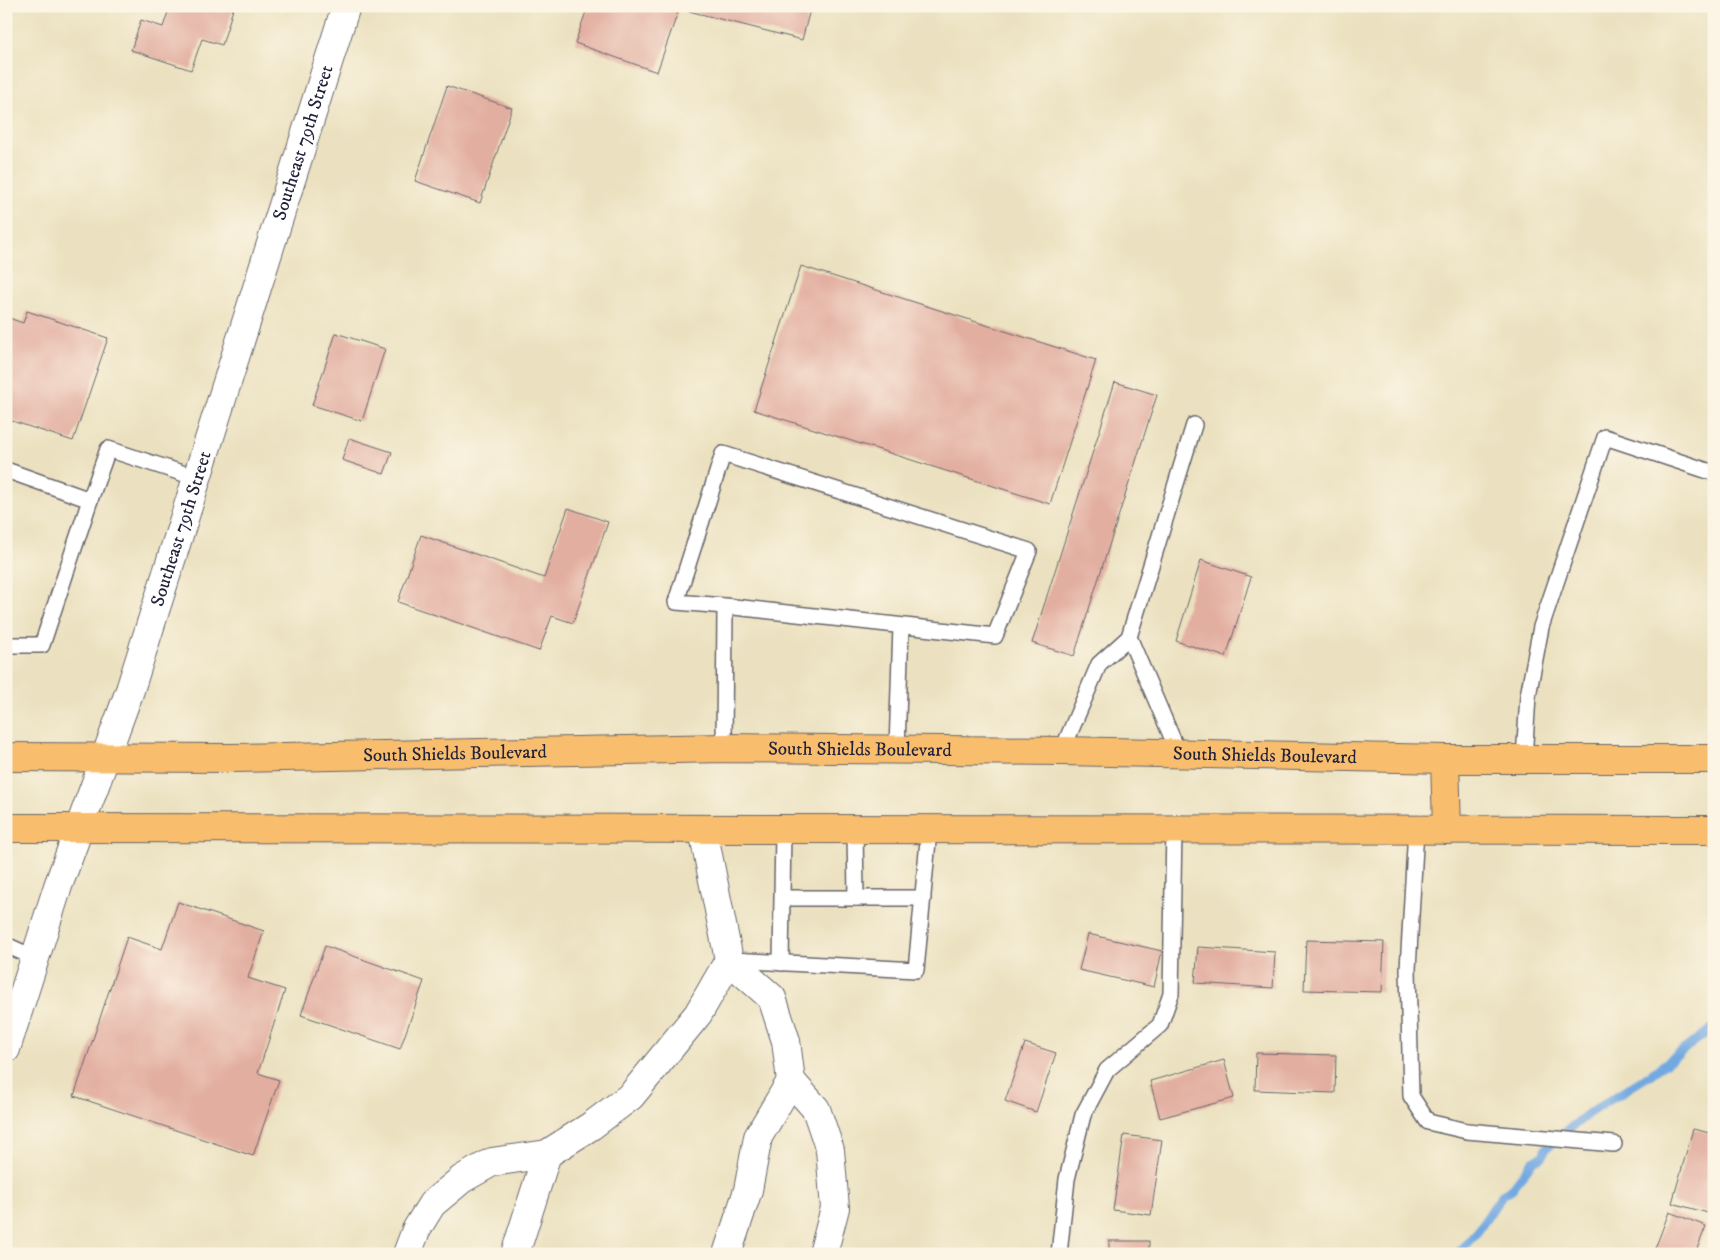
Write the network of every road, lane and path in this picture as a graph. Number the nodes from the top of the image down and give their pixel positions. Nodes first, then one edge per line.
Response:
1 (346, 6) edge
2 (1194, 426) dead end
3 (6, 470) edge
4 (1714, 474) edge
5 (197, 478) junction
6 (90, 500) junction
7 (725, 606) junction
8 (901, 626) junction
9 (1129, 637) junction
10 (6, 645) edge
11 (724, 748) junction
12 (897, 749) junction
13 (1062, 751) junction
14 (1179, 754) junction
15 (6, 757) edge
16 (106, 757) junction
17 (1445, 759) junction
18 (1524, 759) junction
19 (1714, 759) edge
20 (80, 827) junction
21 (6, 828) edge
22 (1416, 829) junction
23 (703, 830) junction
24 (783, 830) junction
25 (855, 830) junction
26 (929, 830) junction
27 (1174, 830) junction
28 (1447, 830) junction
29 (1714, 830) edge
30 (783, 898) junction
31 (856, 898) junction
32 (923, 898) junction
33 (6, 945) edge
34 (35, 958) junction
35 (729, 960) junction
36 (781, 963) junction
37 (6, 1049) edge
38 (791, 1081) junction
39 (1614, 1144) dead end
40 (547, 1154) junction
41 (407, 1254) edge
42 (515, 1254) edge
43 (727, 1254) edge
44 (822, 1254) edge
45 (1059, 1254) edge

1 - 5 street, Southeast 79th Street
2 - 9 lane
3 - 6 lane
4 - 18 lane
5 - 6 lane
5 - 16 street, Southeast 79th Street
6 - 10 lane
7 - 8 lane
7 - 8 lane
7 - 11 lane
8 - 12 lane
9 - 13 lane
9 - 14 lane
11 - 12 main road, South Shields Boulevard
11 - 16 main road, South Shields Boulevard
12 - 13 main road, South Shields Boulevard
13 - 14 main road, South Shields Boulevard
14 - 17 main road, South Shields Boulevard
15 - 16 main road, South Shields Boulevard
16 - 20 street, Southeast 79th Street
17 - 18 main road, South Shields Boulevard
17 - 28 main road
18 - 19 main road, South Shields Boulevard
20 - 21 main road
20 - 23 main road
20 - 34 street, Southeast 79th Street
22 - 27 main road
22 - 28 main road
22 - 39 lane
23 - 24 main road
23 - 35 street
24 - 25 main road
24 - 30 lane
25 - 26 main road
25 - 31 lane
26 - 27 main road
26 - 32 lane
27 - 45 lane
28 - 29 main road
30 - 31 lane
30 - 36 lane
31 - 32 lane
32 - 36 lane
33 - 34 lane
34 - 37 street, Southeast 79th Street
35 - 36 lane
35 - 38 street
35 - 40 street
38 - 43 street
38 - 44 street
40 - 41 street
40 - 42 street

